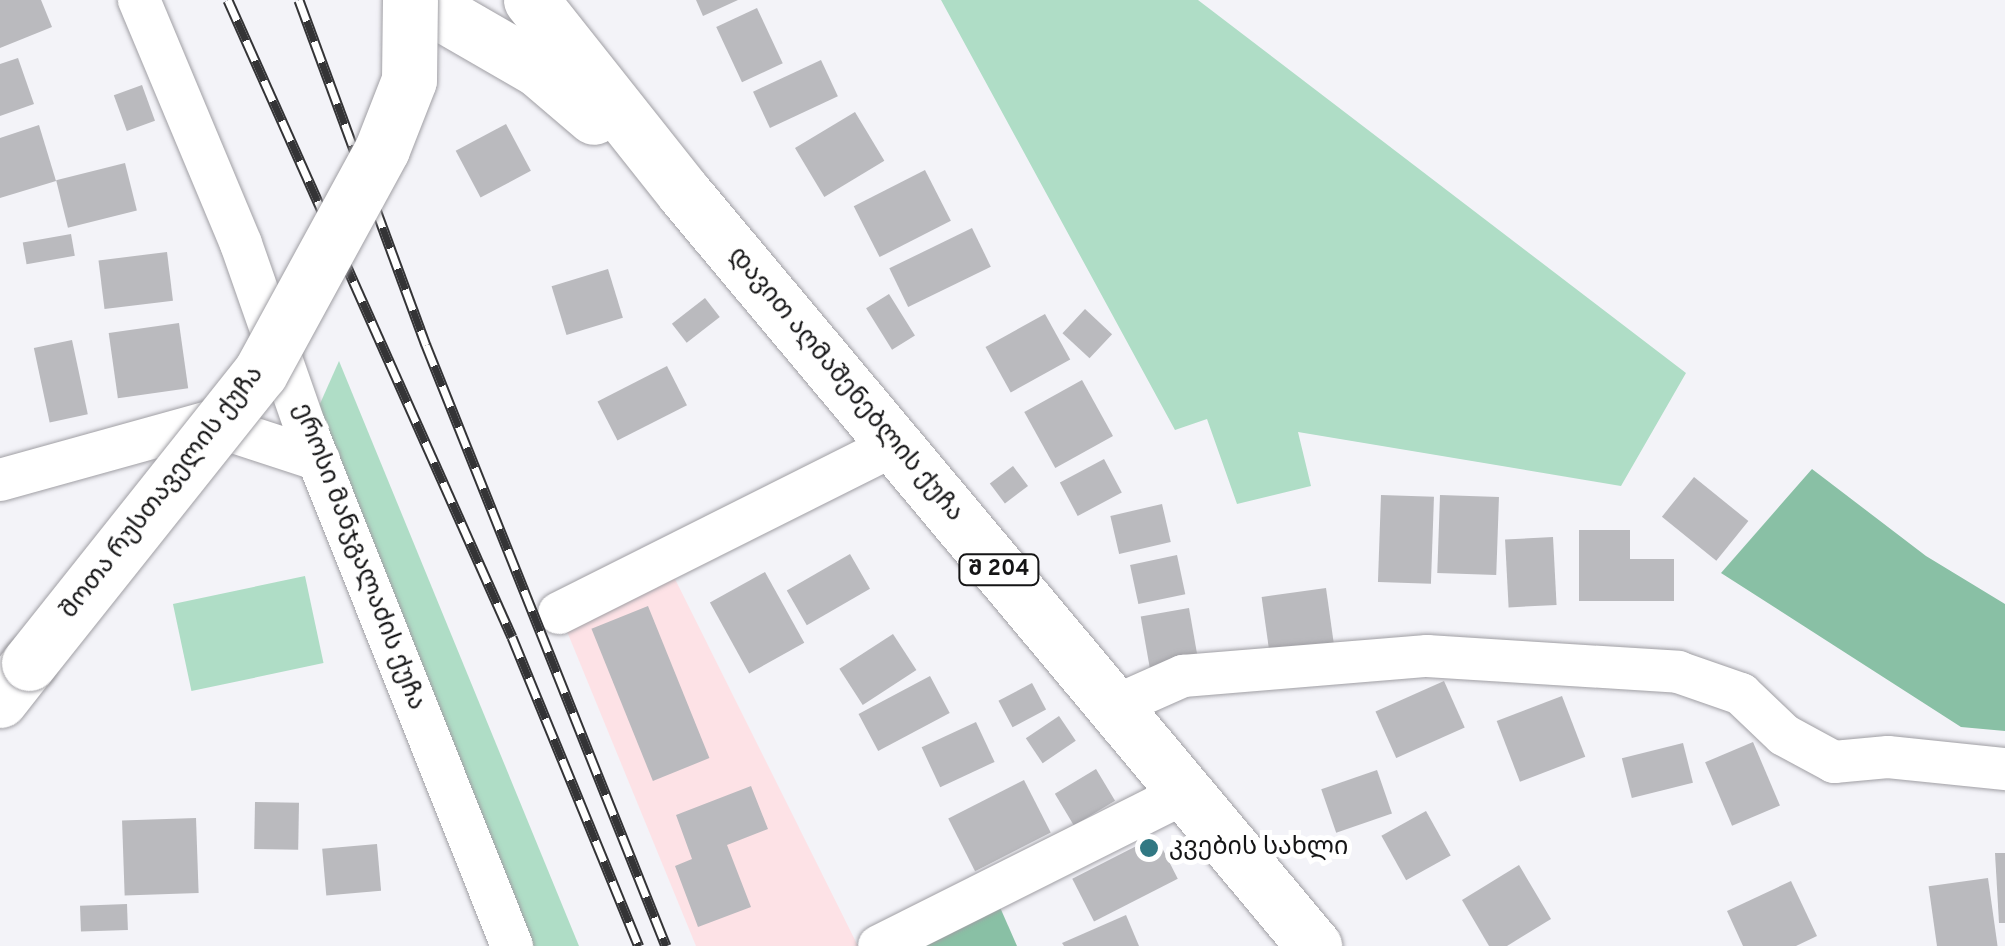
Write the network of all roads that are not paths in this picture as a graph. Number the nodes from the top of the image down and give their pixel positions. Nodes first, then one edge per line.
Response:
1 (139, 0) edge
2 (410, 0) edge
3 (418, 0) edge
4 (532, 0) edge
5 (684, 193) junction
6 (895, 445) junction
7 (319, 460) junction
8 (0, 480) edge
9 (559, 613) dead end
10 (15, 682) edge
11 (1113, 706) junction
12 (2005, 770) edge
13 (1186, 792) junction
14 (512, 946) edge
15 (879, 946) edge
16 (1314, 946) edge

1 - 7 street, ეროსი მანჯგალაძის ქუჩა
2 - 10 main road, შოთა რუსთაველის ქუჩა, bridge
3 - 5 main road, დავით აღმაშენებლის ქუჩა / შ 204
4 - 5 main road, დავით აღმაშენებლის ქუჩა / შ 204
5 - 6 main road, დავით აღმაშენებლის ქუჩა / შ 204
6 - 9 street
6 - 11 main road, დავით აღმაშენებლის ქუჩა / შ 204
7 - 8 street
7 - 14 street, ეროსი მანჯგალაძის ქუჩა
11 - 12 street
11 - 13 main road, დავით აღმაშენებლის ქუჩა / შ 204
13 - 15 street
13 - 16 main road, დავით აღმაშენებლის ქუჩა / შ 204

